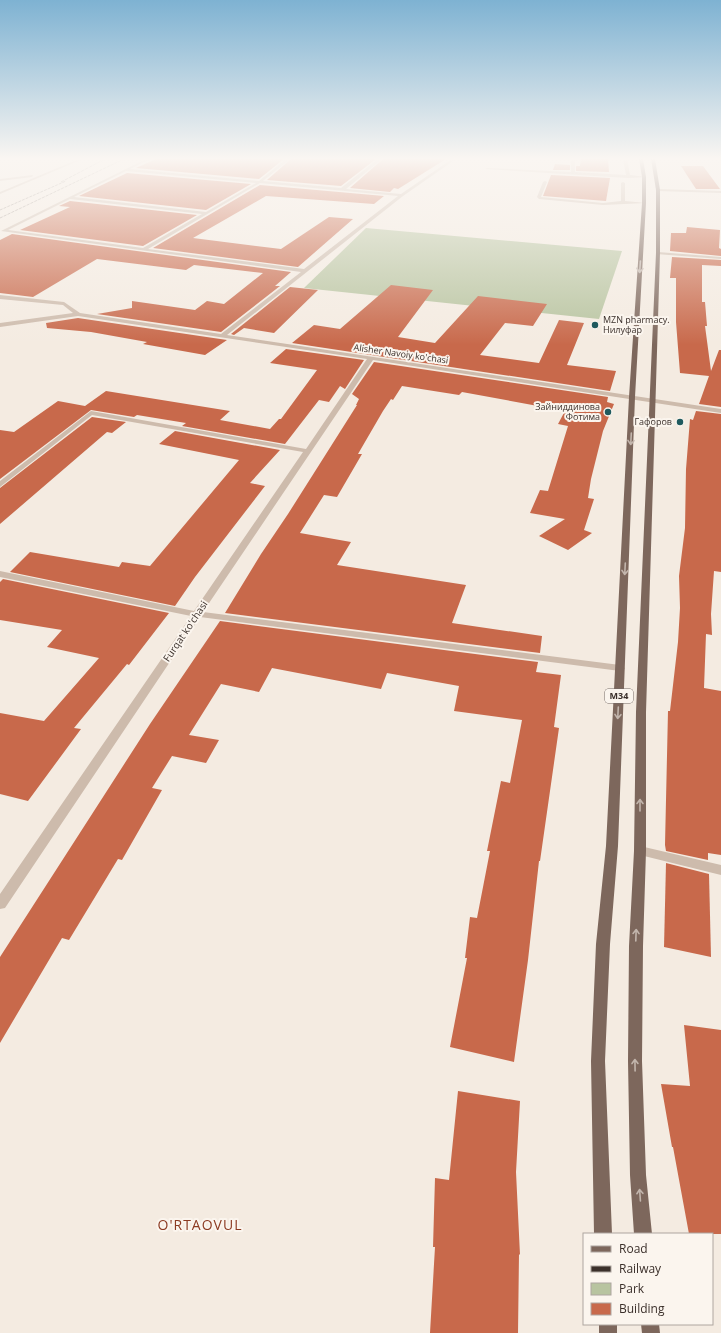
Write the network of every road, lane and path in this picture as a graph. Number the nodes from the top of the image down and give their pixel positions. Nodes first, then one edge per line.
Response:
1 (22, 221) edge
2 (193, 221) edge
3 (369, 221) edge
4 (643, 221) edge
5 (658, 221) edge
6 (143, 250) junction
7 (658, 253) junction
8 (721, 258) edge
9 (305, 271) junction
10 (0, 297) edge
11 (78, 314) junction
12 (12, 323) junction
13 (0, 324) edge
14 (0, 330) edge
15 (222, 336) junction
16 (371, 358) junction
17 (632, 397) junction
18 (652, 400) junction
19 (721, 411) edge
20 (308, 451) junction
21 (0, 485) edge
22 (0, 574) edge
23 (196, 614) junction
24 (620, 668) junction
25 (640, 851) junction
26 (721, 870) edge
27 (0, 904) edge
28 (603, 1233) edge
29 (643, 1233) edge

1 - 6 street
2 - 6 street
3 - 9 street
4 -> 17 main road, M34
5 - 7 main road, M34
6 - 9 street
7 - 8 street
7 - 18 main road, M34
9 - 15 street
10 - 11 street
11 - 12 street
11 - 15 street, Alisher Navoiy ko'chasi
12 - 13 street
12 - 14 street
15 - 16 street, Alisher Navoiy ko'chasi
16 - 17 street, Alisher Navoiy ko'chasi
16 - 20 street, Furqat ko'chasi
17 - 18 street, Alisher Navoiy ko'chasi
17 -> 24 main road, M34
18 - 19 street, Alisher Navoiy ko'chasi
25 -> 18 main road, M34
20 - 21 street
20 - 23 street, Furqat ko'chasi
22 - 23 street
23 - 24 street
23 - 27 street, Furqat ko'chasi
24 -> 28 main road, M34
25 - 26 street
29 -> 25 main road, M34

